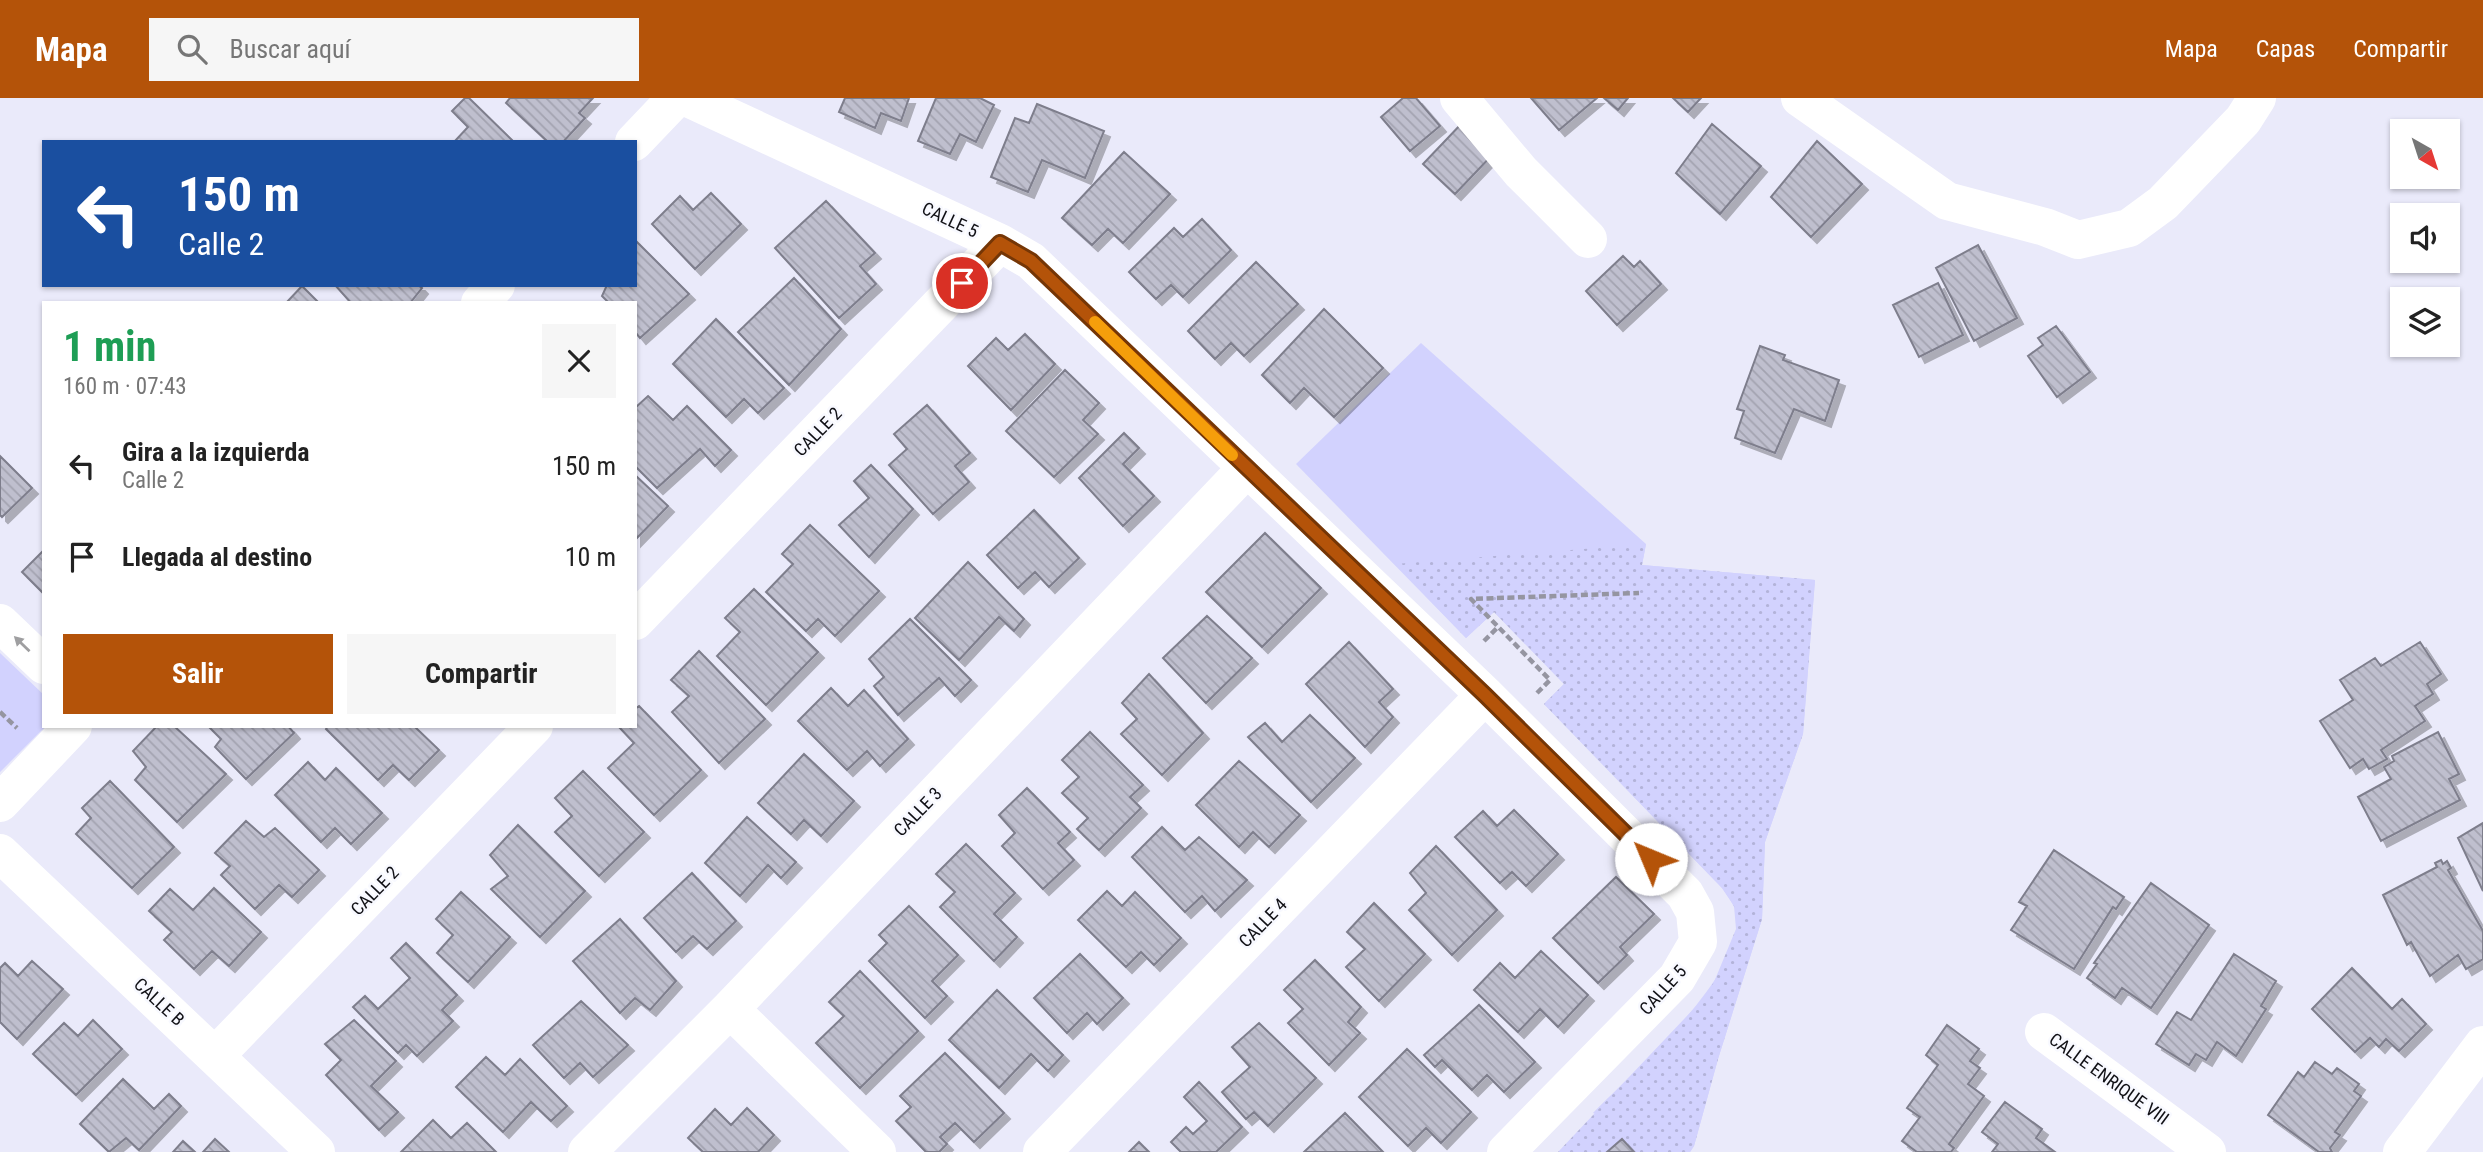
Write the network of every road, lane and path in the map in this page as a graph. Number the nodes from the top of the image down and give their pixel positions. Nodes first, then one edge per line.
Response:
1 (676, 98) edge
2 (688, 98) edge
3 (1460, 98) edge
4 (1800, 98) edge
5 (2256, 98) edge
6 (636, 140) edge
7 (1588, 239) dead end
8 (1000, 243) junction
9 (494, 287) edge
10 (482, 301) edge
11 (1245, 469) junction
12 (1639, 593) dead end
13 (637, 619) edge
14 (0, 623) edge
15 (42, 663) edge
16 (1497, 707) junction
17 (71, 728) edge
18 (532, 728) edge
19 (0, 803) edge
20 (0, 853) edge
21 (730, 1009) junction
22 (2043, 1032) dead end
23 (2483, 1045) edge
24 (216, 1055) junction
25 (316, 1152) edge
26 (587, 1152) edge
27 (877, 1152) edge
28 (1042, 1152) edge
29 (1506, 1152) edge
30 (2207, 1152) edge
31 (2402, 1152) edge

1 - 6 street
2 - 8 street, CALLE 5
3 - 7 street
4 - 5 street
8 - 11 street, CALLE 5
8 - 13 street, CALLE 2
9 - 10 street
11 - 16 street, CALLE 5
11 - 21 street, CALLE 3
12 - 16 path
15 -> 14 street
16 - 28 street, CALLE 4
16 - 29 street, CALLE 5
17 - 19 street
18 - 24 street, CALLE 2
20 - 24 street, CALLE B
21 - 26 street, CALLE 3
21 - 27 street
22 - 30 street, CALLE ENRIQUE VIII
23 - 31 street
24 - 25 street, CALLE B

